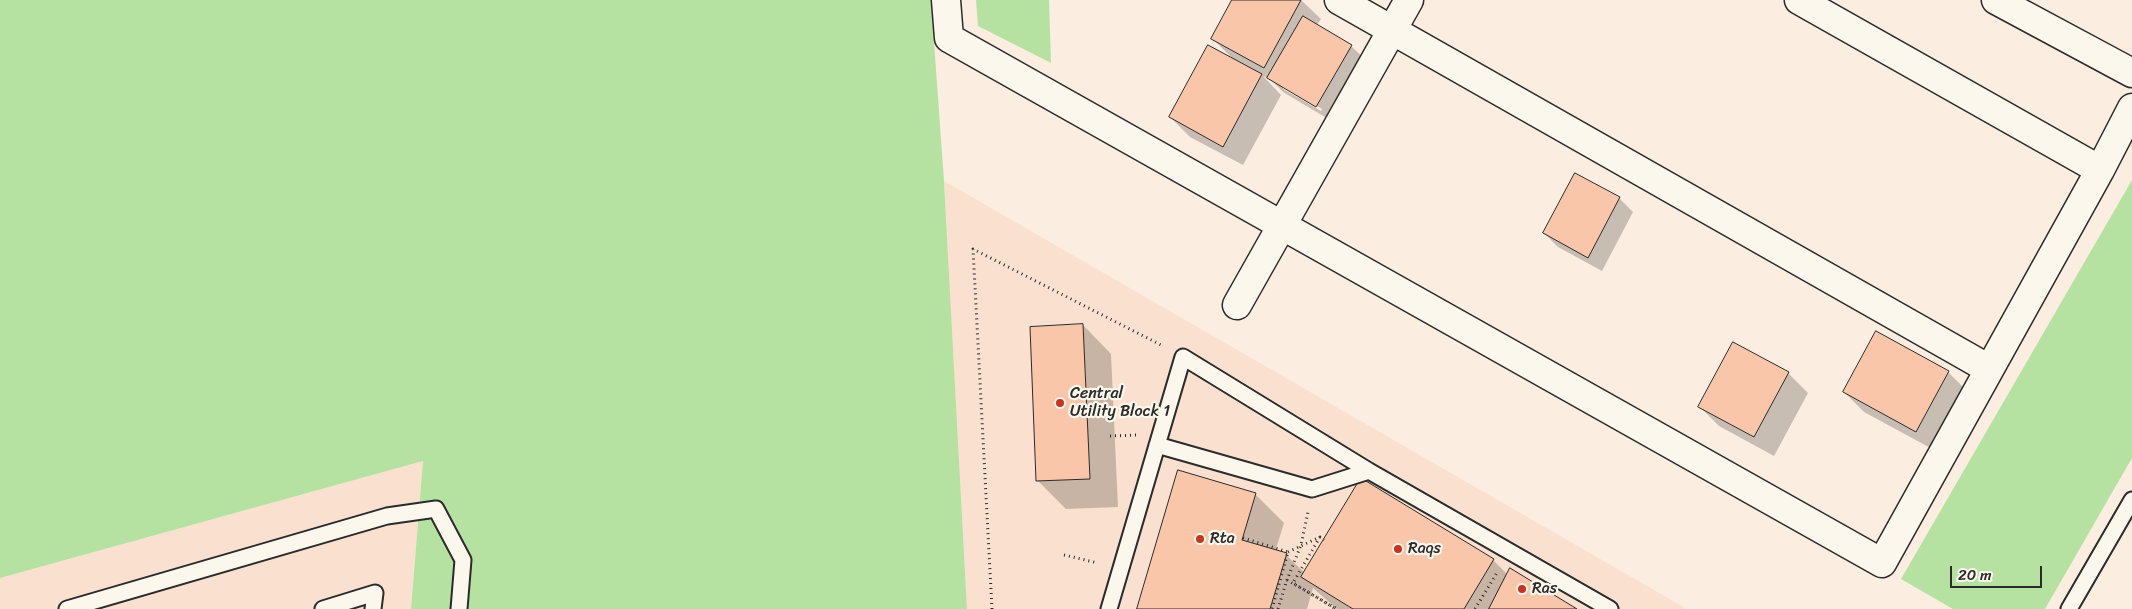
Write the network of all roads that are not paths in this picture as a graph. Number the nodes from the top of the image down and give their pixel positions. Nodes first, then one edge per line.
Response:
1 (946, 0) edge
2 (1339, 0) edge
3 (1409, 0) edge
4 (1800, 0) edge
5 (1996, 0) edge
6 (1392, 30) junction
7 (2132, 73) edge
8 (2132, 108) edge
9 (2100, 170) junction
10 (1282, 225) junction
11 (1237, 305) dead end
12 (1989, 369) junction
13 (1156, 445) junction
14 (1368, 471) junction
15 (2132, 500) edge
16 (66, 609) edge
17 (323, 609) edge
18 (373, 609) edge
19 (459, 609) edge
20 (1109, 609) edge
21 (1610, 609) edge
22 (2070, 609) edge

1 - 10 street
2 - 6 street
3 - 6 street
4 - 9 street
5 - 7 street
6 - 10 street
6 - 12 street
8 - 9 street
9 - 12 street
10 - 11 street
10 - 12 street
13 - 14 lane
13 - 14 lane
13 - 20 lane
14 - 21 lane
15 - 22 lane
16 - 19 lane
17 - 18 lane

